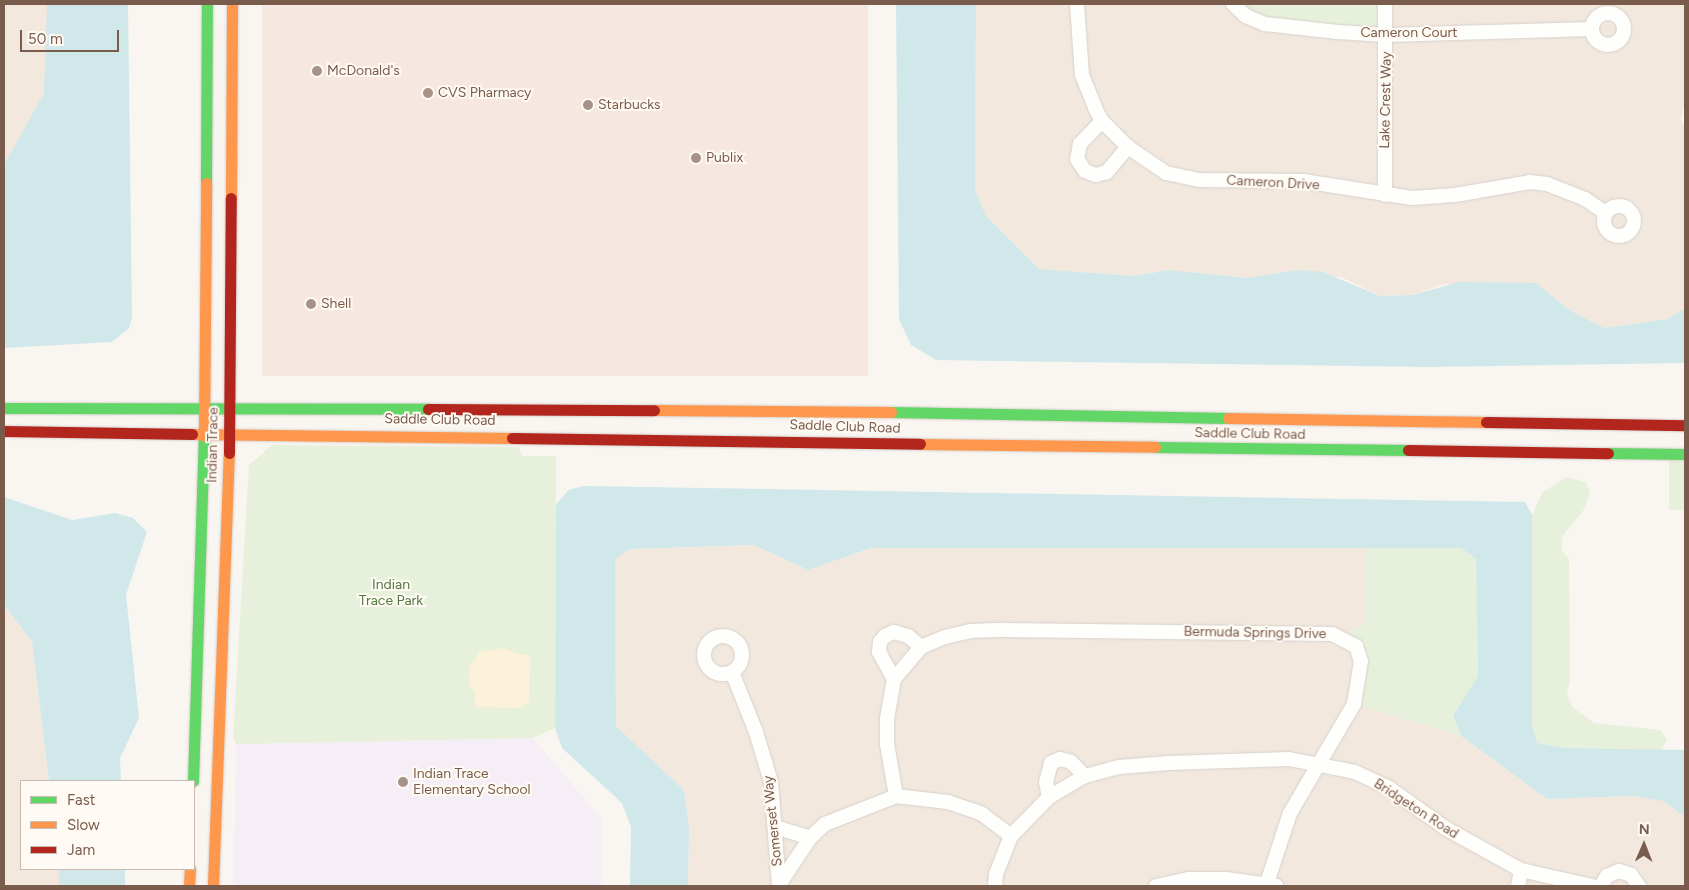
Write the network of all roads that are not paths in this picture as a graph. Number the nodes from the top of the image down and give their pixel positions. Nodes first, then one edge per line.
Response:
1 (207, 4) edge
2 (232, 4) edge
3 (1077, 4) edge
4 (1233, 4) edge
5 (1386, 4) edge
6 (1592, 29) dead end
7 (1386, 35) junction
8 (1102, 121) junction
9 (1128, 147) junction
10 (1385, 195) junction
11 (1606, 213) dead end
12 (204, 406) junction
13 (229, 407) junction
14 (4, 408) edge
15 (1685, 425) edge
16 (4, 431) edge
17 (204, 435) junction
18 (229, 435) junction
19 (1685, 454) edge
20 (921, 647) junction
21 (732, 672) dead end
22 (894, 679) junction
23 (1319, 765) junction
24 (1085, 776) junction
25 (193, 780) edge
26 (896, 796) junction
27 (1049, 797) junction
28 (776, 827) junction
29 (1011, 836) junction
30 (810, 838) junction
31 (190, 870) edge
32 (1521, 870) junction
33 (1187, 883) edge
34 (779, 885) edge
35 (189, 886) edge
36 (214, 886) edge
37 (995, 886) edge
38 (1156, 886) edge
39 (1269, 886) edge
40 (1518, 886) edge
41 (1592, 886) edge
42 (1601, 886) edge
43 (1639, 886) edge

1 - 12 street, Indian Trace
2 - 13 street, Indian Trace
3 - 8 street, Cameron Drive
4 - 7 street, Cameron Court
5 - 7 street, Lake Crest Way
6 - 7 street, Cameron Court
7 - 10 street, Lake Crest Way
8 - 9 street, Cameron Drive
8 - 9 street
9 - 10 street, Cameron Drive
10 - 11 street, Cameron Drive
12 - 13 street, Saddle Club Road
12 - 14 street, Saddle Club Road
12 - 17 street, Indian Trace
13 - 15 street, Saddle Club Road
13 - 18 street, Indian Trace
16 - 17 street, Saddle Club Road
17 - 18 street, Saddle Club Road
17 - 25 street, Indian Trace
18 - 19 street, Saddle Club Road
18 - 36 street, Indian Trace
20 - 22 street, Bermuda Springs Drive
20 - 22 street
20 - 23 street, Bermuda Springs Drive
21 - 28 street, Somerset Way
22 - 26 street
23 - 24 street, Bridgeton Road
23 - 32 street, Bridgeton Road
23 - 39 street, Bermuda Springs Drive
24 - 27 street, Bridgeton Road
24 - 27 street
26 - 29 street
26 - 30 street
27 - 29 street, Bridgeton Road
28 - 30 street
28 - 34 street, Somerset Way
29 - 37 street, Bridgeton Road
30 - 34 street
31 - 35 street
32 - 40 street
32 - 41 street, Bridgeton Road
33 - 38 street
33 - 39 street
42 - 43 street

